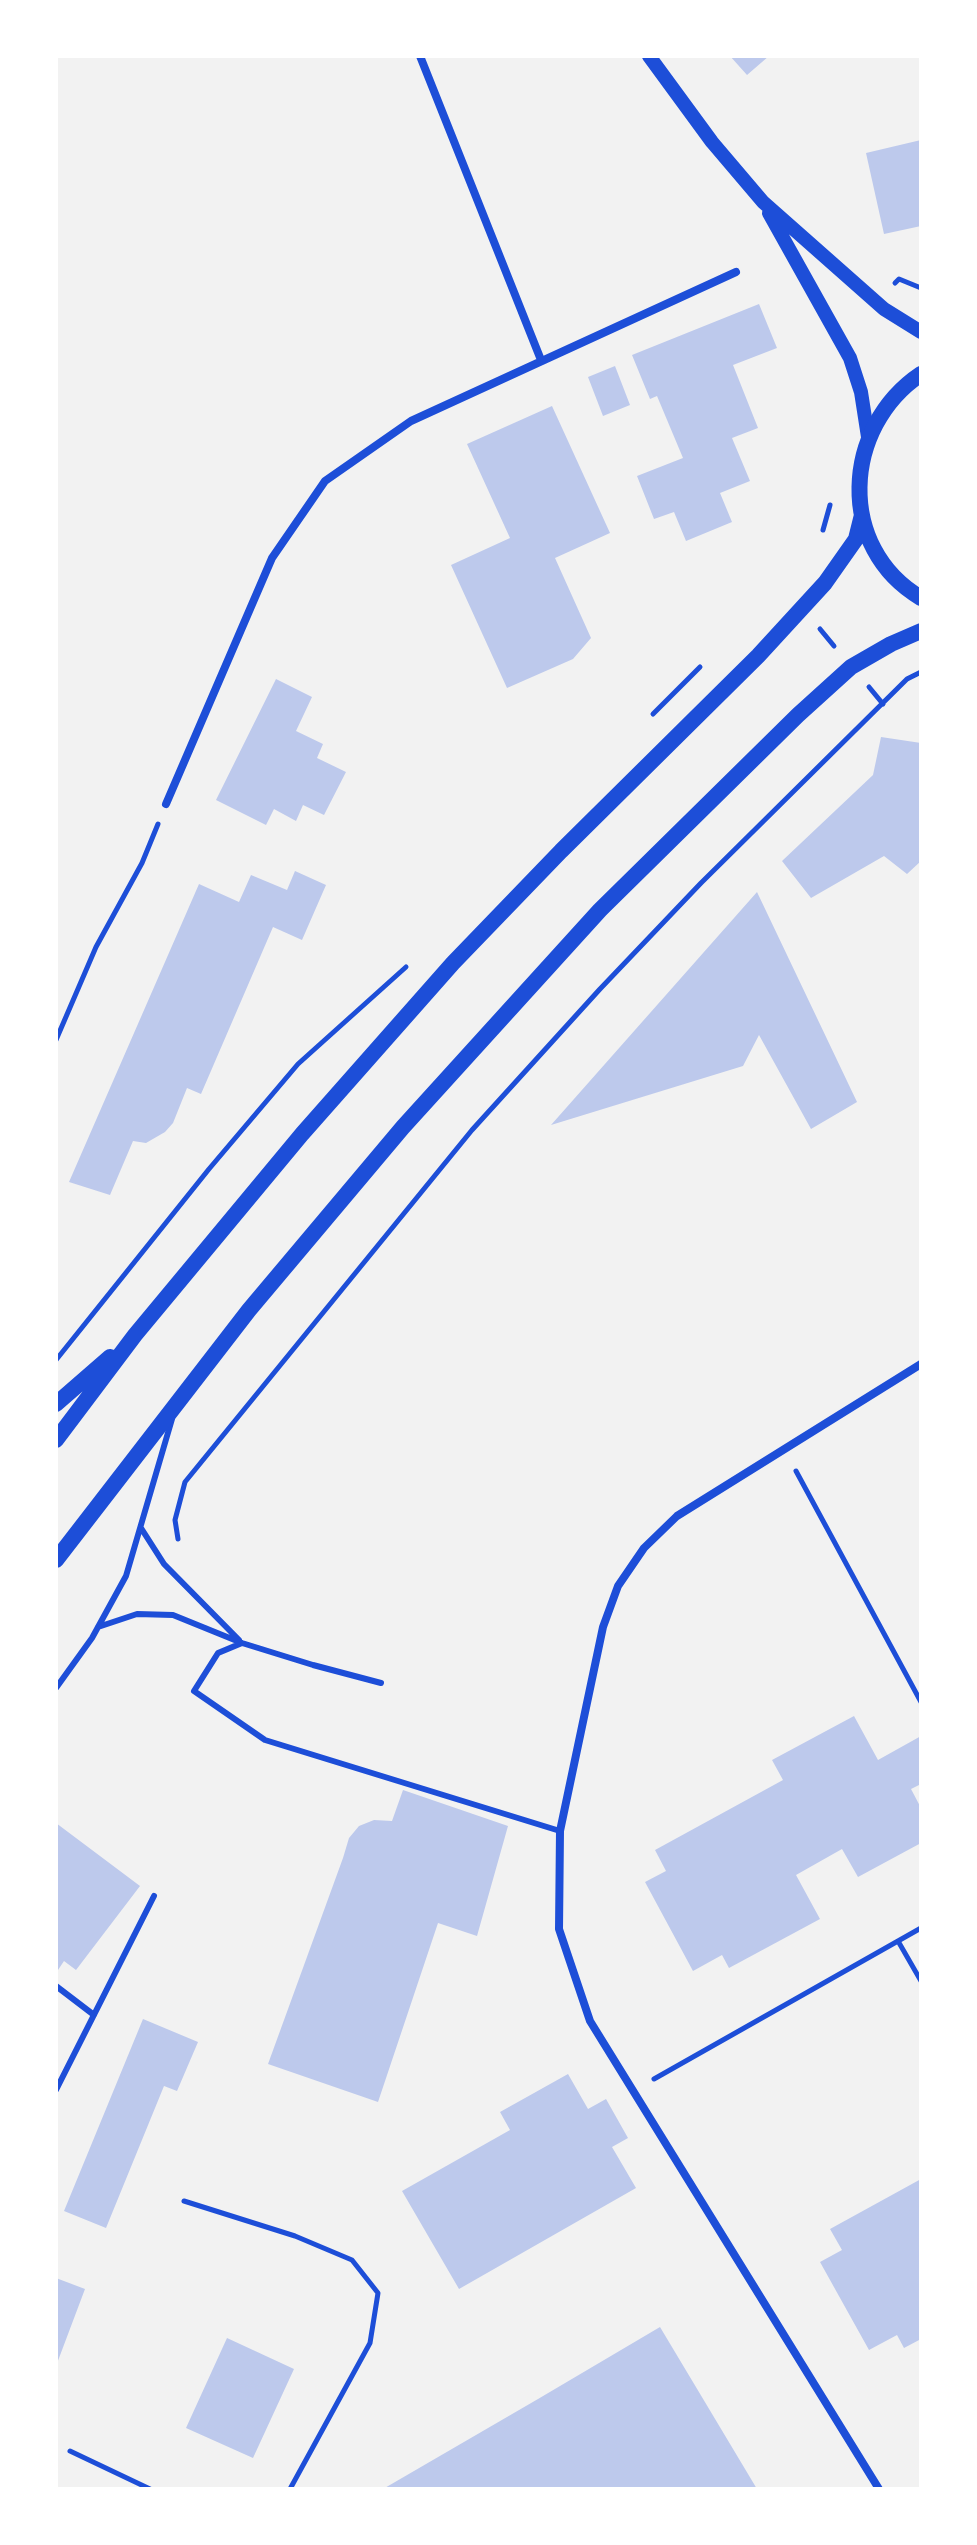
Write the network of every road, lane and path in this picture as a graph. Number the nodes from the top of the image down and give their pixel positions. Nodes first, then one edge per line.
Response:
1 (420, 56) edge
2 (649, 56) edge
3 (763, 202) junction
4 (736, 272) dead end
5 (899, 279) dead end
6 (921, 288) edge
7 (921, 332) edge
8 (541, 360) junction
9 (921, 374) edge
10 (868, 437) junction
11 (831, 502) dead end
12 (862, 515) junction
13 (818, 539) dead end
14 (921, 598) edge
15 (921, 631) edge
16 (707, 661) dead end
17 (921, 672) edge
18 (645, 722) dead end
19 (166, 804) joint
20 (411, 963) dead end
21 (56, 1040) edge
22 (135, 1335) junction
23 (56, 1360) edge
24 (921, 1364) edge
25 (177, 1403) junction
26 (56, 1404) edge
27 (56, 1440) edge
28 (784, 1448) junction
29 (141, 1528) junction
30 (179, 1540) dead end
31 (56, 1560) edge
32 (98, 1627) junction
33 (242, 1643) junction
34 (381, 1683) dead end
35 (56, 1688) edge
36 (921, 1702) edge
37 (560, 1831) junction
38 (154, 1896) dead end
39 (921, 1928) edge
40 (898, 1941) junction
41 (921, 1981) edge
42 (56, 1986) edge
43 (94, 2015) junction
44 (56, 2090) edge
45 (634, 2091) junction
46 (184, 2201) dead end
47 (70, 2451) dead end
48 (150, 2489) edge
49 (290, 2489) edge
50 (879, 2489) edge

1 - 8 street
2 - 3 street
3 - 7 street
3 - 10 street
4 - 8 street
5 - 6 path
8 - 19 street
9 - 10 main road
10 - 12 main road
11 - 13 path
12 - 14 main road
12 - 22 main road
15 - 25 main road
16 - 18 path
17 - 30 path
19 - 21 path
20 - 23 path
22 - 26 main road
22 - 27 main road
24 - 28 street
25 - 29 lane
25 - 31 main road
28 - 36 path
28 - 37 street
29 - 32 lane
29 - 33 lane
32 - 33 lane
32 - 35 lane
33 - 34 lane
33 - 37 lane
37 - 45 street
38 - 43 lane
39 - 40 path
40 - 41 path
40 - 45 path
42 - 43 lane
43 - 44 lane
45 - 50 street
46 - 49 path
47 - 48 path

